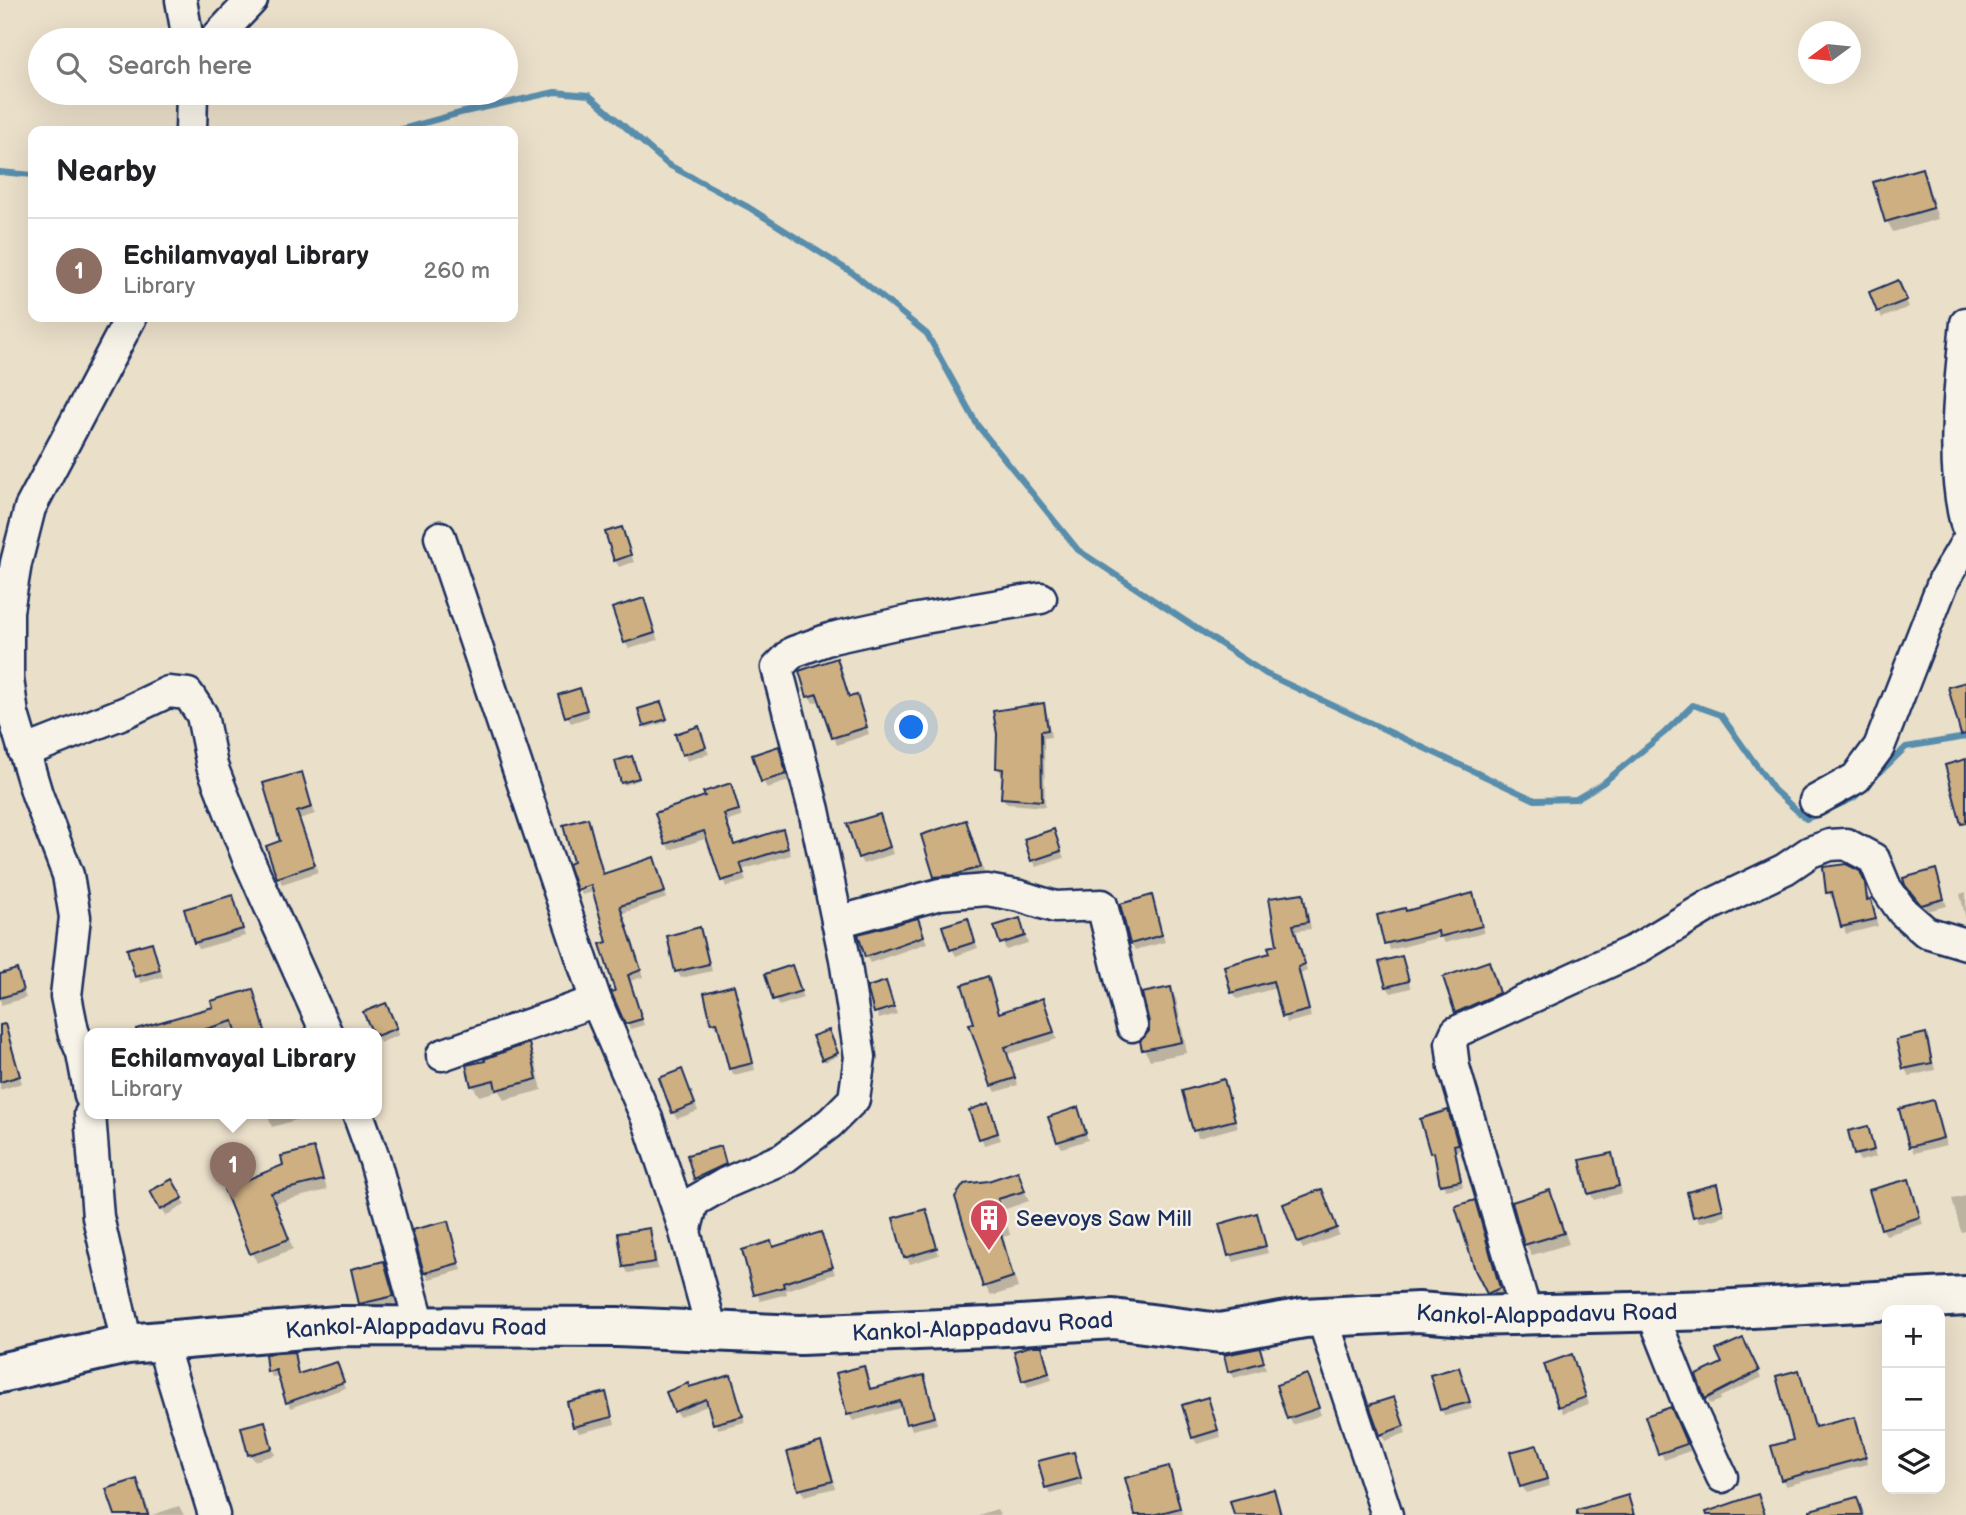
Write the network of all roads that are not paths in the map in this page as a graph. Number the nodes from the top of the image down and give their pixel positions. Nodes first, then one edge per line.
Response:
1 (181, 0) edge
2 (252, 0) edge
3 (186, 28) edge
4 (225, 28) edge
5 (192, 105) edge
6 (191, 126) edge
7 (128, 322) edge
8 (1966, 323) edge
9 (1966, 524) edge
10 (440, 537) dead end
11 (1966, 543) edge
12 (1041, 598) dead end
13 (24, 752) junction
14 (1815, 801) dead end
15 (837, 922) junction
16 (1966, 944) edge
17 (596, 1001) junction
18 (1132, 1026) dead end
19 (324, 1028) edge
20 (442, 1055) dead end
21 (84, 1066) edge
22 (90, 1119) edge
23 (360, 1119) edge
24 (685, 1232) junction
25 (1966, 1296) edge
26 (1652, 1311) junction
27 (1526, 1313) junction
28 (1322, 1317) junction
29 (420, 1325) junction
30 (712, 1331) junction
31 (144, 1342) junction
32 (0, 1373) edge
33 (1722, 1477) dead end
34 (214, 1515) edge
35 (1388, 1515) edge

1 - 3 street
2 - 4 street
5 - 6 street
7 - 13 street
8 - 9 street
10 - 17 street
11 - 14 street
12 - 15 street
13 - 19 street
13 - 21 street
15 - 18 street
15 - 24 street
16 - 27 street
17 - 20 street
17 - 24 street
22 - 31 street
23 - 29 street
24 - 30 street
25 - 26 main road, Kankol-Alappadavu Road
26 - 27 main road, Kankol-Alappadavu Road
26 - 33 street
27 - 28 main road, Kankol-Alappadavu Road
28 - 30 main road, Kankol-Alappadavu Road
28 - 35 street
29 - 30 main road, Kankol-Alappadavu Road
29 - 31 main road, Kankol-Alappadavu Road
31 - 32 main road, Kankol-Alappadavu Road
31 - 34 street

